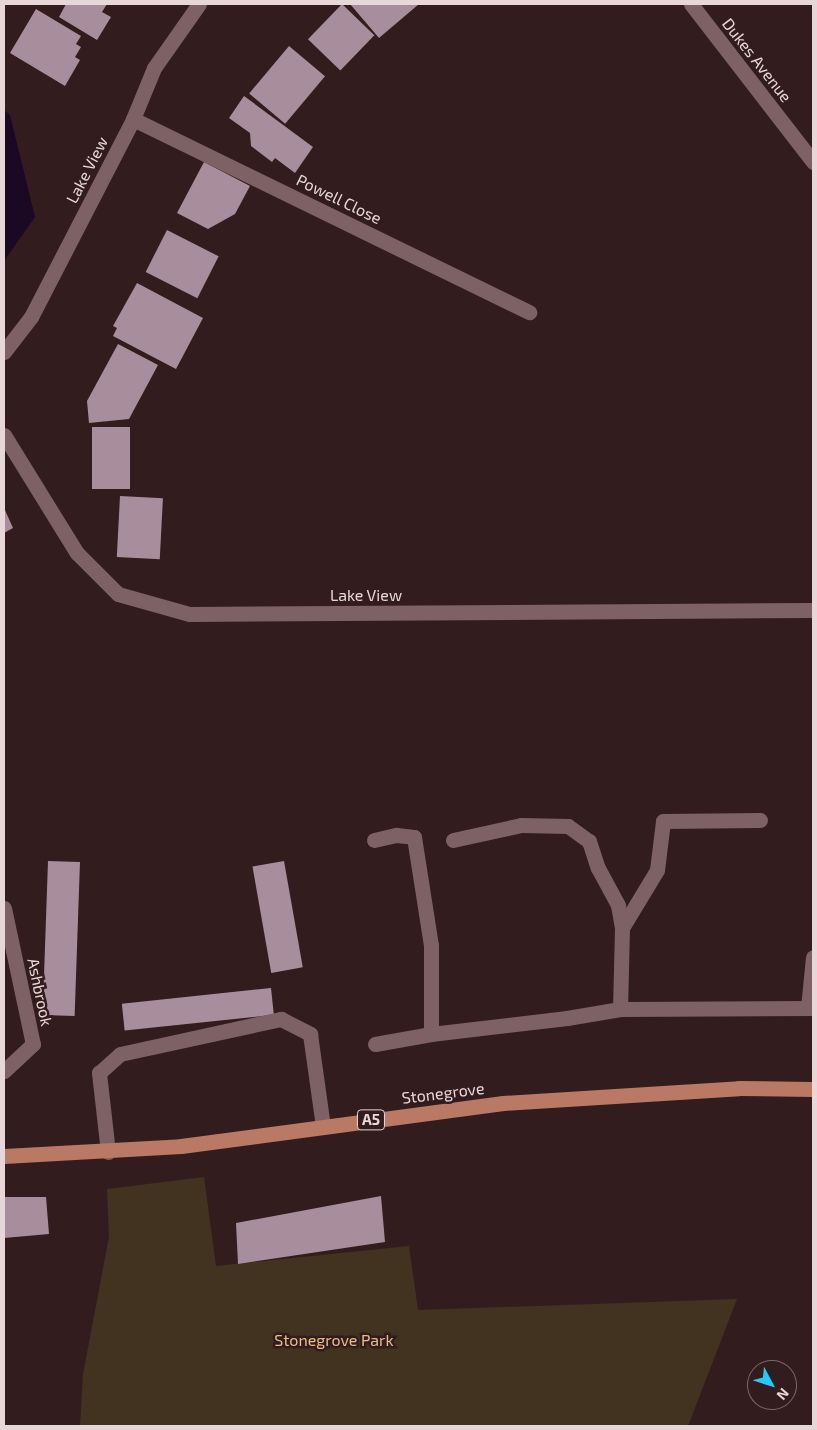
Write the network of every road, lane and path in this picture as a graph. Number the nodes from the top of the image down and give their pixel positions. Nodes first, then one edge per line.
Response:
1 (199, 4) edge
2 (691, 4) edge
3 (133, 119) junction
4 (813, 162) edge
5 (529, 312) dead end
6 (4, 352) edge
7 (4, 435) edge
8 (813, 610) edge
9 (760, 820) dead end
10 (374, 840) dead end
11 (453, 840) dead end
12 (4, 908) edge
13 (622, 928) junction
14 (813, 957) edge
15 (811, 1008) edge
16 (620, 1009) junction
17 (432, 1034) junction
18 (375, 1044) dead end
19 (4, 1071) edge
20 (813, 1089) edge
21 (323, 1126) junction
22 (108, 1152) junction
23 (4, 1156) edge

1 - 3 street, Lake View
2 - 4 street, Dukes Avenue
3 - 5 street, Powell Close
3 - 6 street, Lake View
7 - 8 street, Lake View
9 - 13 street
10 - 17 street
11 - 13 street
12 - 19 street, Ashbrook
13 - 16 street
14 - 15 street
15 - 16 street
16 - 17 street
17 - 18 street
20 - 21 main road, Stonegrove / A5
21 - 22 main road, Stonegrove / A5
21 - 22 street
22 - 23 main road, Stonegrove / A5

